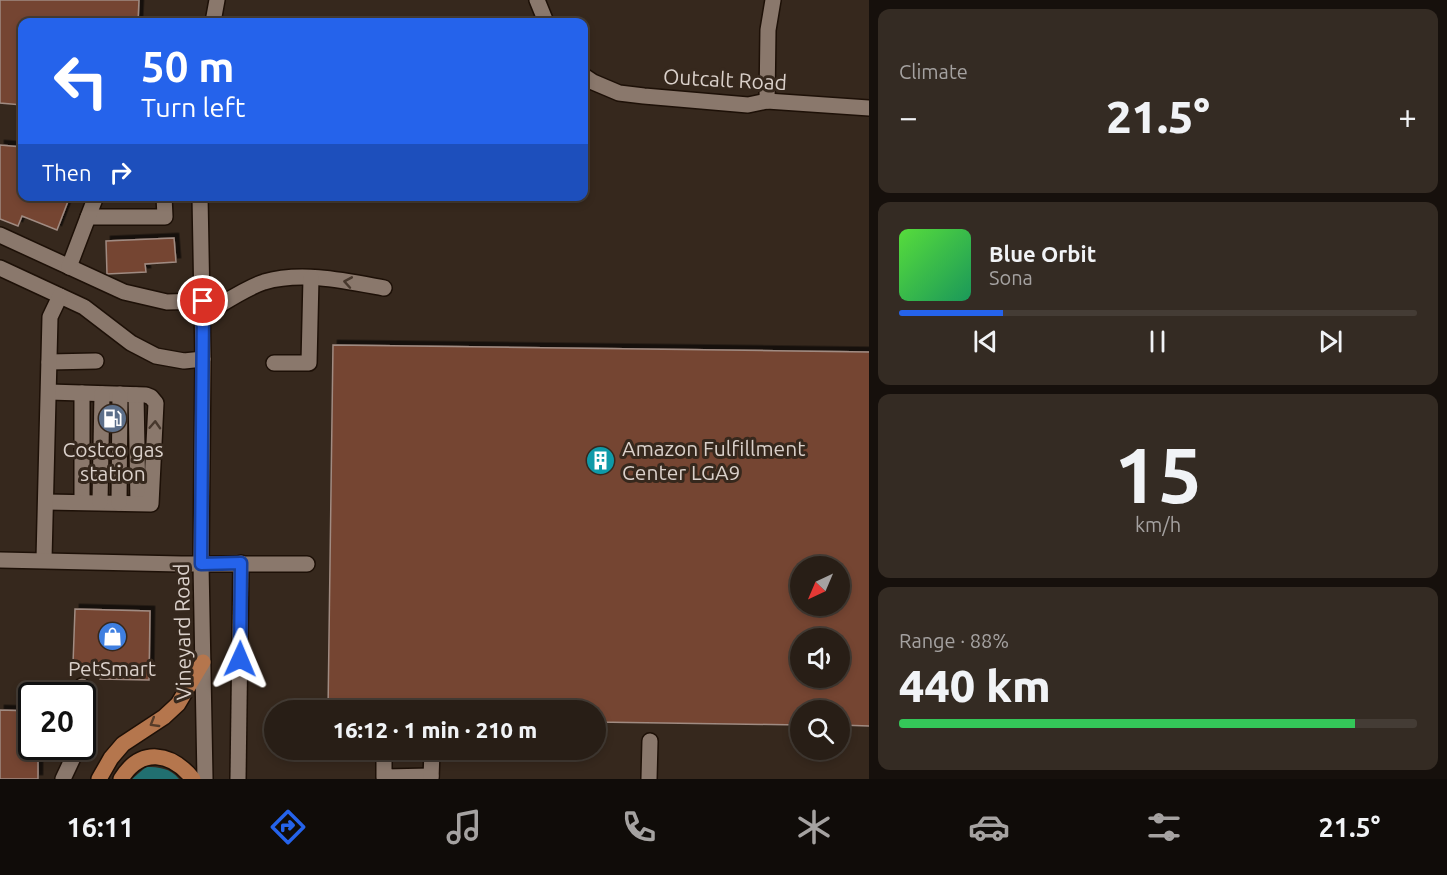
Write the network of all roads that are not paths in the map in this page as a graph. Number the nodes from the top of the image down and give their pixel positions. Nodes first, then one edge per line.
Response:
1 (217, 0) edge
2 (537, 0) edge
3 (773, 0) edge
4 (214, 18) edge
5 (544, 18) edge
6 (588, 79) edge
7 (767, 101) junction
8 (869, 108) edge
9 (94, 201) edge
10 (164, 201) edge
11 (200, 201) edge
12 (88, 217) junction
13 (0, 235) edge
14 (69, 267) junction
15 (0, 268) edge
16 (311, 278) junction
17 (384, 288) dead end
18 (60, 296) junction
19 (203, 308) junction
20 (203, 359) junction
21 (49, 362) junction
22 (96, 362) dead end
23 (274, 363) dead end
24 (49, 392) junction
25 (82, 393) junction
26 (102, 394) junction
27 (120, 394) junction
28 (82, 501) junction
29 (46, 502) junction
30 (100, 502) junction
31 (119, 503) junction
32 (44, 559) junction
33 (0, 560) edge
34 (241, 563) junction
35 (201, 564) junction
36 (307, 564) dead end
37 (203, 662) junction
38 (650, 741) dead end
39 (72, 760) edge
40 (384, 760) edge
41 (432, 760) edge
42 (431, 777) edge
43 (63, 779) edge
44 (99, 779) edge
45 (121, 779) edge
46 (193, 779) edge
47 (205, 779) edge
48 (238, 779) edge
49 (649, 779) edge

1 - 4 street
2 - 5 street
3 - 7 street
6 - 7 street, Outcalt Road
7 - 8 street, Outcalt Road
9 - 12 street
10 - 12 street
11 - 19 street, Vineyard Road
12 - 14 street
13 - 14 street
14 - 19 street
15 - 18 street
17 -> 16 street
16 - 19 street
16 - 23 street
18 - 20 street
18 - 21 street
19 - 20 street, Vineyard Road
20 - 35 street, Vineyard Road
21 - 22 street
21 - 24 street
24 - 25 street
24 - 29 street
25 - 26 street
25 - 28 street
26 - 27 street
26 - 30 street
27 - 31 street
31 -> 27 street
28 - 29 street
28 - 30 street
29 - 32 street
30 - 31 street
32 - 33 street
32 - 35 street
34 - 35 street
34 - 36 street
34 - 48 street
35 - 37 street, Vineyard Road
37 -> 44 main road
37 - 47 street, Vineyard Road
38 - 49 street
39 - 43 street
40 - 42 street
41 - 42 street
45 - 46 main road

